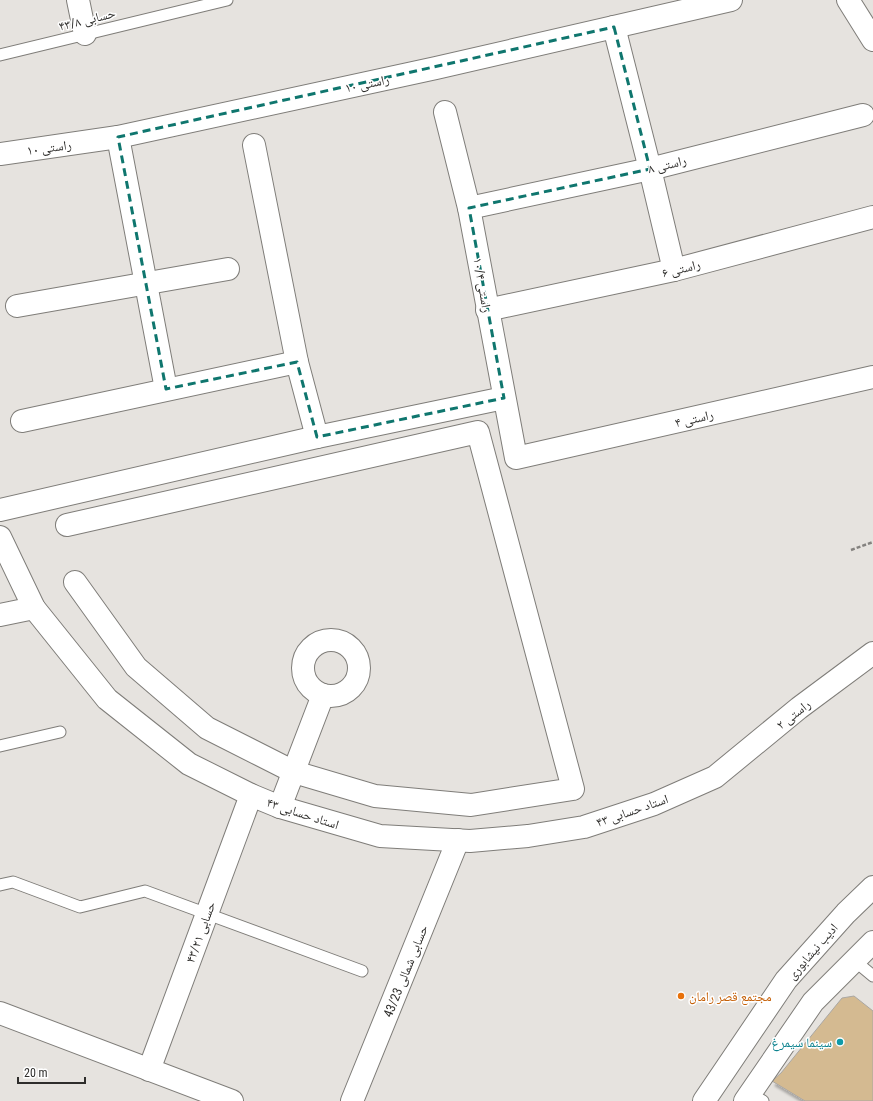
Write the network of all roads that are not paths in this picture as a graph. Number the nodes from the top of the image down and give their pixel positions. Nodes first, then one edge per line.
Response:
1 (78, 0) edge
2 (226, 0) edge
3 (731, 0) edge
4 (848, 0) edge
5 (614, 28) junction
6 (85, 34) junction
7 (873, 40) edge
8 (0, 55) edge
9 (445, 112) dead end
10 (864, 115) dead end
11 (118, 137) junction
12 (254, 145) dead end
13 (0, 154) edge
14 (650, 169) junction
15 (469, 208) junction
16 (873, 217) edge
17 (228, 269) dead end
18 (674, 270) junction
19 (147, 283) junction
20 (17, 306) dead end
21 (487, 310) junction
22 (297, 362) junction
23 (873, 377) edge
24 (166, 389) junction
25 (504, 398) junction
26 (22, 421) dead end
27 (316, 437) junction
28 (516, 458) joint
29 (0, 510) edge
30 (66, 525) dead end
31 (0, 537) edge
32 (76, 582) dead end
33 (34, 608) junction
34 (0, 616) edge
35 (873, 653) edge
36 (323, 695) dead end
37 (60, 732) dead end
38 (0, 746) edge
39 (294, 772) junction
40 (714, 777) joint
41 (251, 795) junction
42 (280, 807) junction
43 (458, 840) junction
44 (0, 885) edge
45 (873, 887) edge
46 (206, 914) junction
47 (873, 942) edge
48 (855, 961) junction
49 (362, 971) dead end
50 (873, 976) edge
51 (0, 1013) edge
52 (149, 1070) junction
53 (752, 1098) edge
54 (232, 1101) edge
55 (352, 1101) edge
56 (704, 1101) edge

1 - 6 street
2 - 6 lane, حسابی ۴۳/۸
3 - 5 street, راستی ۱۰
4 - 7 street
5 - 11 street, راستی ۱۰
5 - 14 street
6 - 8 lane, حسابی ۴۳/۸
9 - 15 street, راستی ۱۰/۴
10 - 14 street, راستی ۸
11 - 13 street, راستی ۱۰
11 - 19 street
12 - 22 street
14 - 15 street, راستی ۸
14 - 18 street
15 - 21 street, راستی ۱۰/۴
16 - 18 street, راستی ۶
17 - 19 street
18 - 21 street, راستی ۶
19 - 20 street
19 - 24 street
21 - 25 street, راستی ۱۰/۴
22 - 24 street
22 - 27 street
23 - 28 street, راستی ۴
24 - 26 street
25 - 27 street
25 - 28 street, راستی ۱۰/۴
27 - 29 street
30 - 39 street
31 - 33 street, استاد حسابی ۴۳
32 - 39 street
33 - 34 street
33 - 41 street, استاد حسابی ۴۳
35 - 40 street, راستی ۲
36 - 39 street
37 - 38 lane
39 - 42 street
40 - 43 street, استاد حسابی ۴۳
41 - 42 street, استاد حسابی ۴۳
41 - 46 street, حسابی ۴۳/۲۱
42 - 43 street, استاد حسابی ۴۳
43 - 55 street, حسابی شمالی 43/23
44 - 46 lane
45 - 56 street, ادیب نیشابوری
46 - 49 lane
46 - 52 street, حسابی ۴۳/۲۱
47 - 48 street
48 - 50 lane
48 - 53 street
51 - 52 street
52 - 54 street

